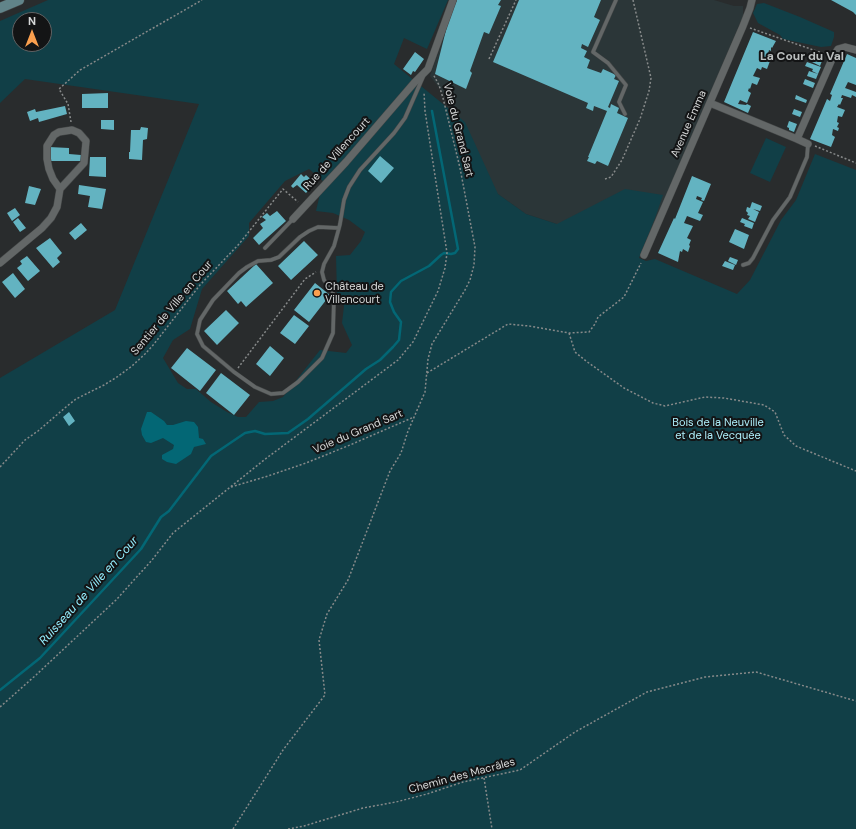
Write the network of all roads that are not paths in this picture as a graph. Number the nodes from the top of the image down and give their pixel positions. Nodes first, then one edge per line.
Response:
1 (19, 0) edge
2 (452, 0) edge
3 (616, 0) edge
4 (752, 0) edge
5 (0, 8) edge
6 (856, 50) edge
7 (427, 71) junction
8 (710, 103) junction
9 (625, 114) dead end
10 (797, 139) junction
11 (808, 144) joint
12 (60, 189) junction
13 (293, 219) joint
14 (339, 228) junction
15 (265, 248) dead end
16 (644, 256) road end
17 (0, 263) edge
18 (744, 265) dead end

1 - 5 main road
2 - 7 street, Rue de Villencourt
3 - 9 lane
4 - 8 street, Avenue Emma
6 - 10 street
7 - 13 street, Rue de Villencourt
7 - 14 lane, Rue de Villencourt
8 - 10 street
8 - 16 street, Avenue Emma
10 - 11 street
11 - 18 lane
12 - 12 street
12 - 17 street
13 - 15 lane, Rue de Villencourt
14 - 14 lane, Rue de Villencourt

